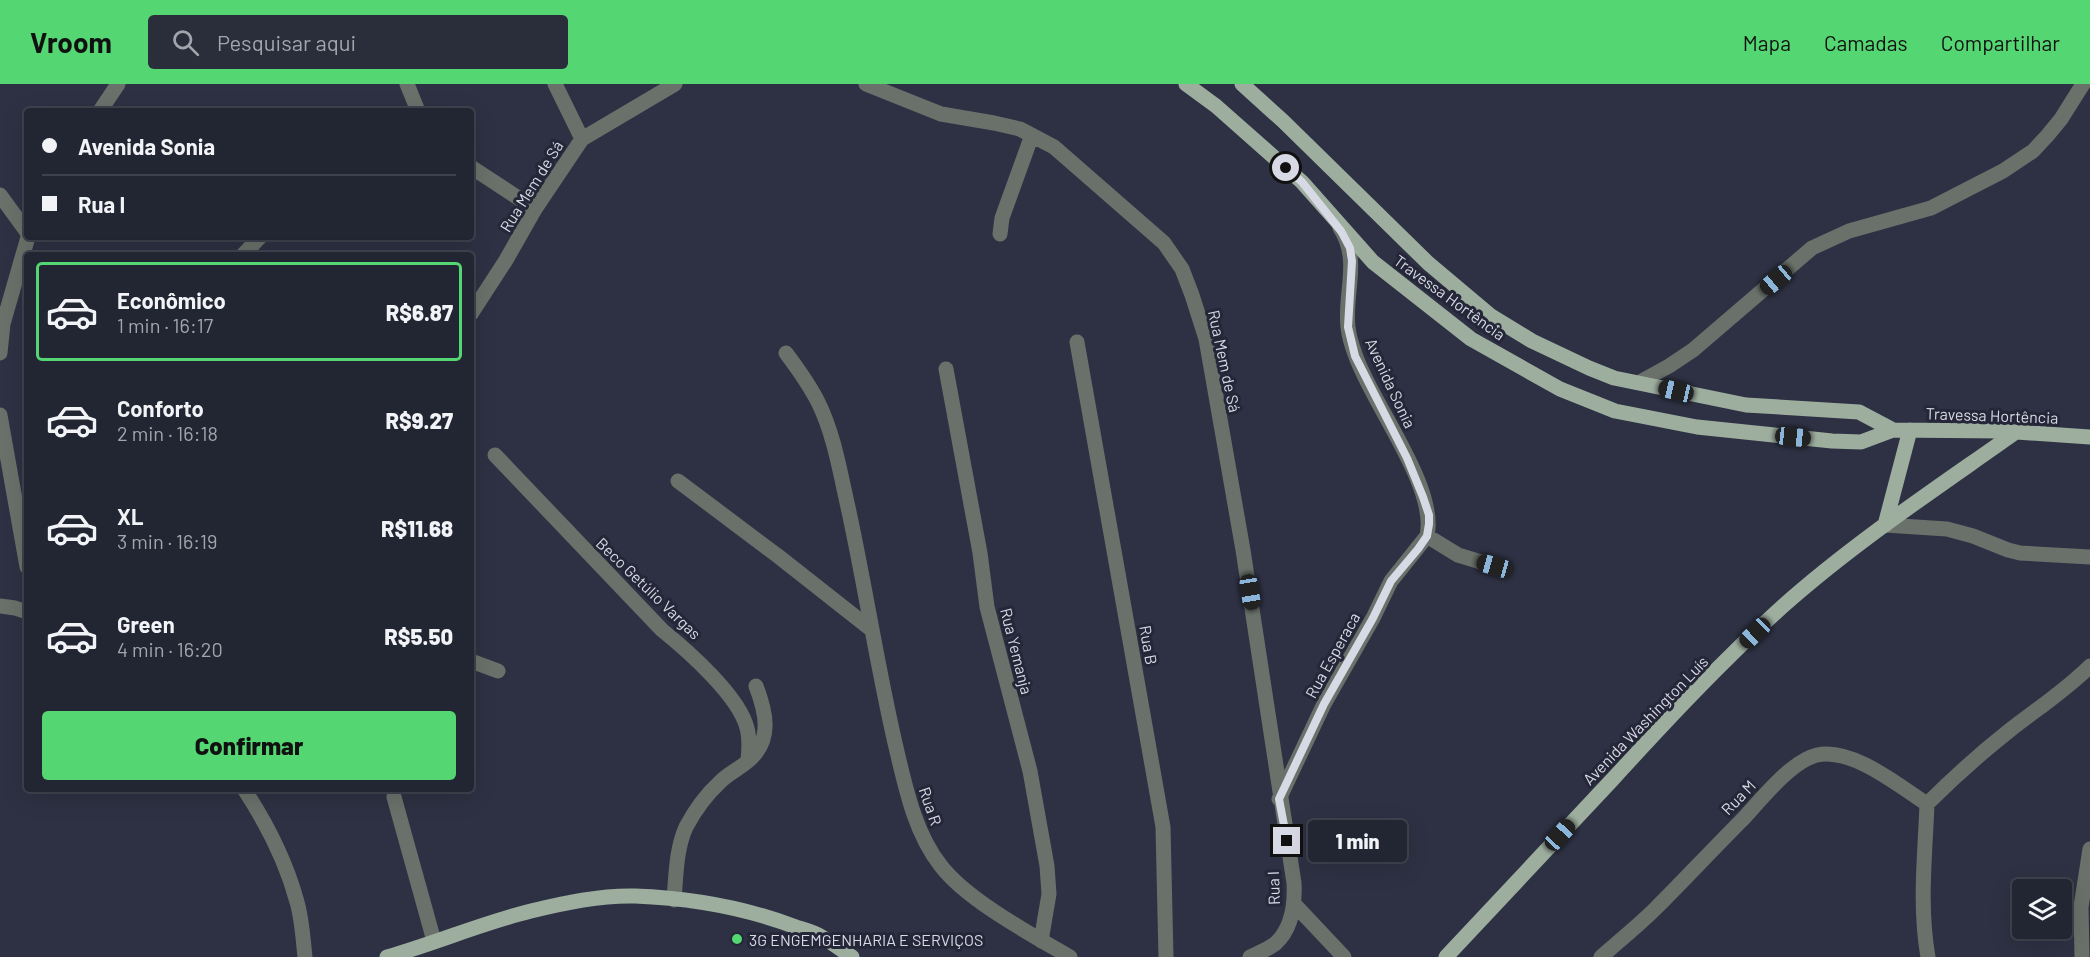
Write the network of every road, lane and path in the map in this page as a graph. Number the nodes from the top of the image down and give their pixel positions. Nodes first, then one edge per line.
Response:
1 (118, 84) edge
2 (406, 84) edge
3 (555, 84) edge
4 (675, 84) edge
5 (866, 84) edge
6 (1186, 84) edge
7 (1242, 84) edge
8 (2083, 84) edge
9 (102, 108) edge
10 (417, 108) edge
11 (1032, 135) junction
12 (582, 139) junction
13 (474, 169) edge
14 (1302, 182) junction
15 (0, 195) edge
16 (535, 209) junction
17 (24, 228) edge
18 (1000, 234) dead end
19 (27, 240) edge
20 (257, 240) edge
21 (246, 252) edge
22 (474, 309) edge
23 (1077, 342) dead end
24 (0, 353) edge
25 (786, 353) dead end
26 (945, 369) dead end
27 (1640, 382) junction
28 (0, 414) edge
29 (1893, 430) junction
30 (1910, 430) junction
31 (2016, 432) junction
32 (2090, 437) edge
33 (495, 455) dead end
34 (678, 481) dead end
35 (1885, 525) junction
36 (1427, 536) junction
37 (24, 550) edge
38 (2090, 557) edge
39 (1494, 566) dead end
40 (0, 606) edge
41 (24, 611) edge
42 (872, 630) junction
43 (474, 662) edge
44 (2090, 666) edge
45 (498, 671) dead end
46 (756, 686) dead end
47 (748, 761) junction
48 (246, 792) edge
49 (394, 797) dead end
50 (1279, 799) junction
51 (1927, 804) junction
52 (2090, 849) edge
53 (674, 900) junction
54 (1295, 905) junction
55 (434, 941) junction
56 (1041, 941) junction
57 (418, 953) edge
58 (305, 957) edge
59 (387, 957) edge
60 (852, 957) edge
61 (1070, 957) edge
62 (1166, 957) edge
63 (1250, 957) edge
64 (1344, 957) edge
65 (1446, 957) edge
66 (1601, 957) edge
67 (1928, 957) edge
68 (2082, 957) edge

1 - 9 street
2 - 10 street
3 - 12 street
4 - 12 street, Rua Mem de Sá
5 - 11 street, Rua Mem de Sá
6 - 14 main road, Travessa Hortência
7 - 27 main road, Travessa Hortência
8 - 27 street
11 - 18 street
11 - 50 street, Rua Mem de Sá
12 - 16 street, Rua Mem de Sá
13 - 16 street
14 - 29 main road, Travessa Hortência
14 - 36 street, Avenida Sonia
15 - 17 street
16 - 22 street, Rua Mem de Sá
19 - 24 street
20 - 21 street
23 - 62 street, Rua B
25 - 42 street
26 - 56 street, Rua Yemanja
27 - 29 main road, Travessa Hortência
28 - 37 street
29 - 30 main road, Travessa Hortência
30 - 31 main road, Travessa Hortência
30 - 35 main road
31 - 32 main road, Travessa Hortência
31 - 35 main road, Avenida Washington Luís
33 - 47 street, Beco Getúlio Vargas
34 - 42 street
35 - 38 street
35 - 65 main road, Avenida Washington Luís
36 - 39 street
36 - 50 street, Rua Esperaca
40 - 41 street
42 - 56 street, Rua R
43 - 45 street
44 - 51 street
46 - 47 street
47 - 53 street
48 - 58 street
49 - 55 street
50 - 54 street, Rua I
51 - 66 street, Rua M
51 - 67 street
52 - 68 street
53 - 55 main road
53 - 60 main road
54 - 63 street, Rua I
54 - 64 street
55 - 57 main road
56 - 61 street
57 - 59 main road

